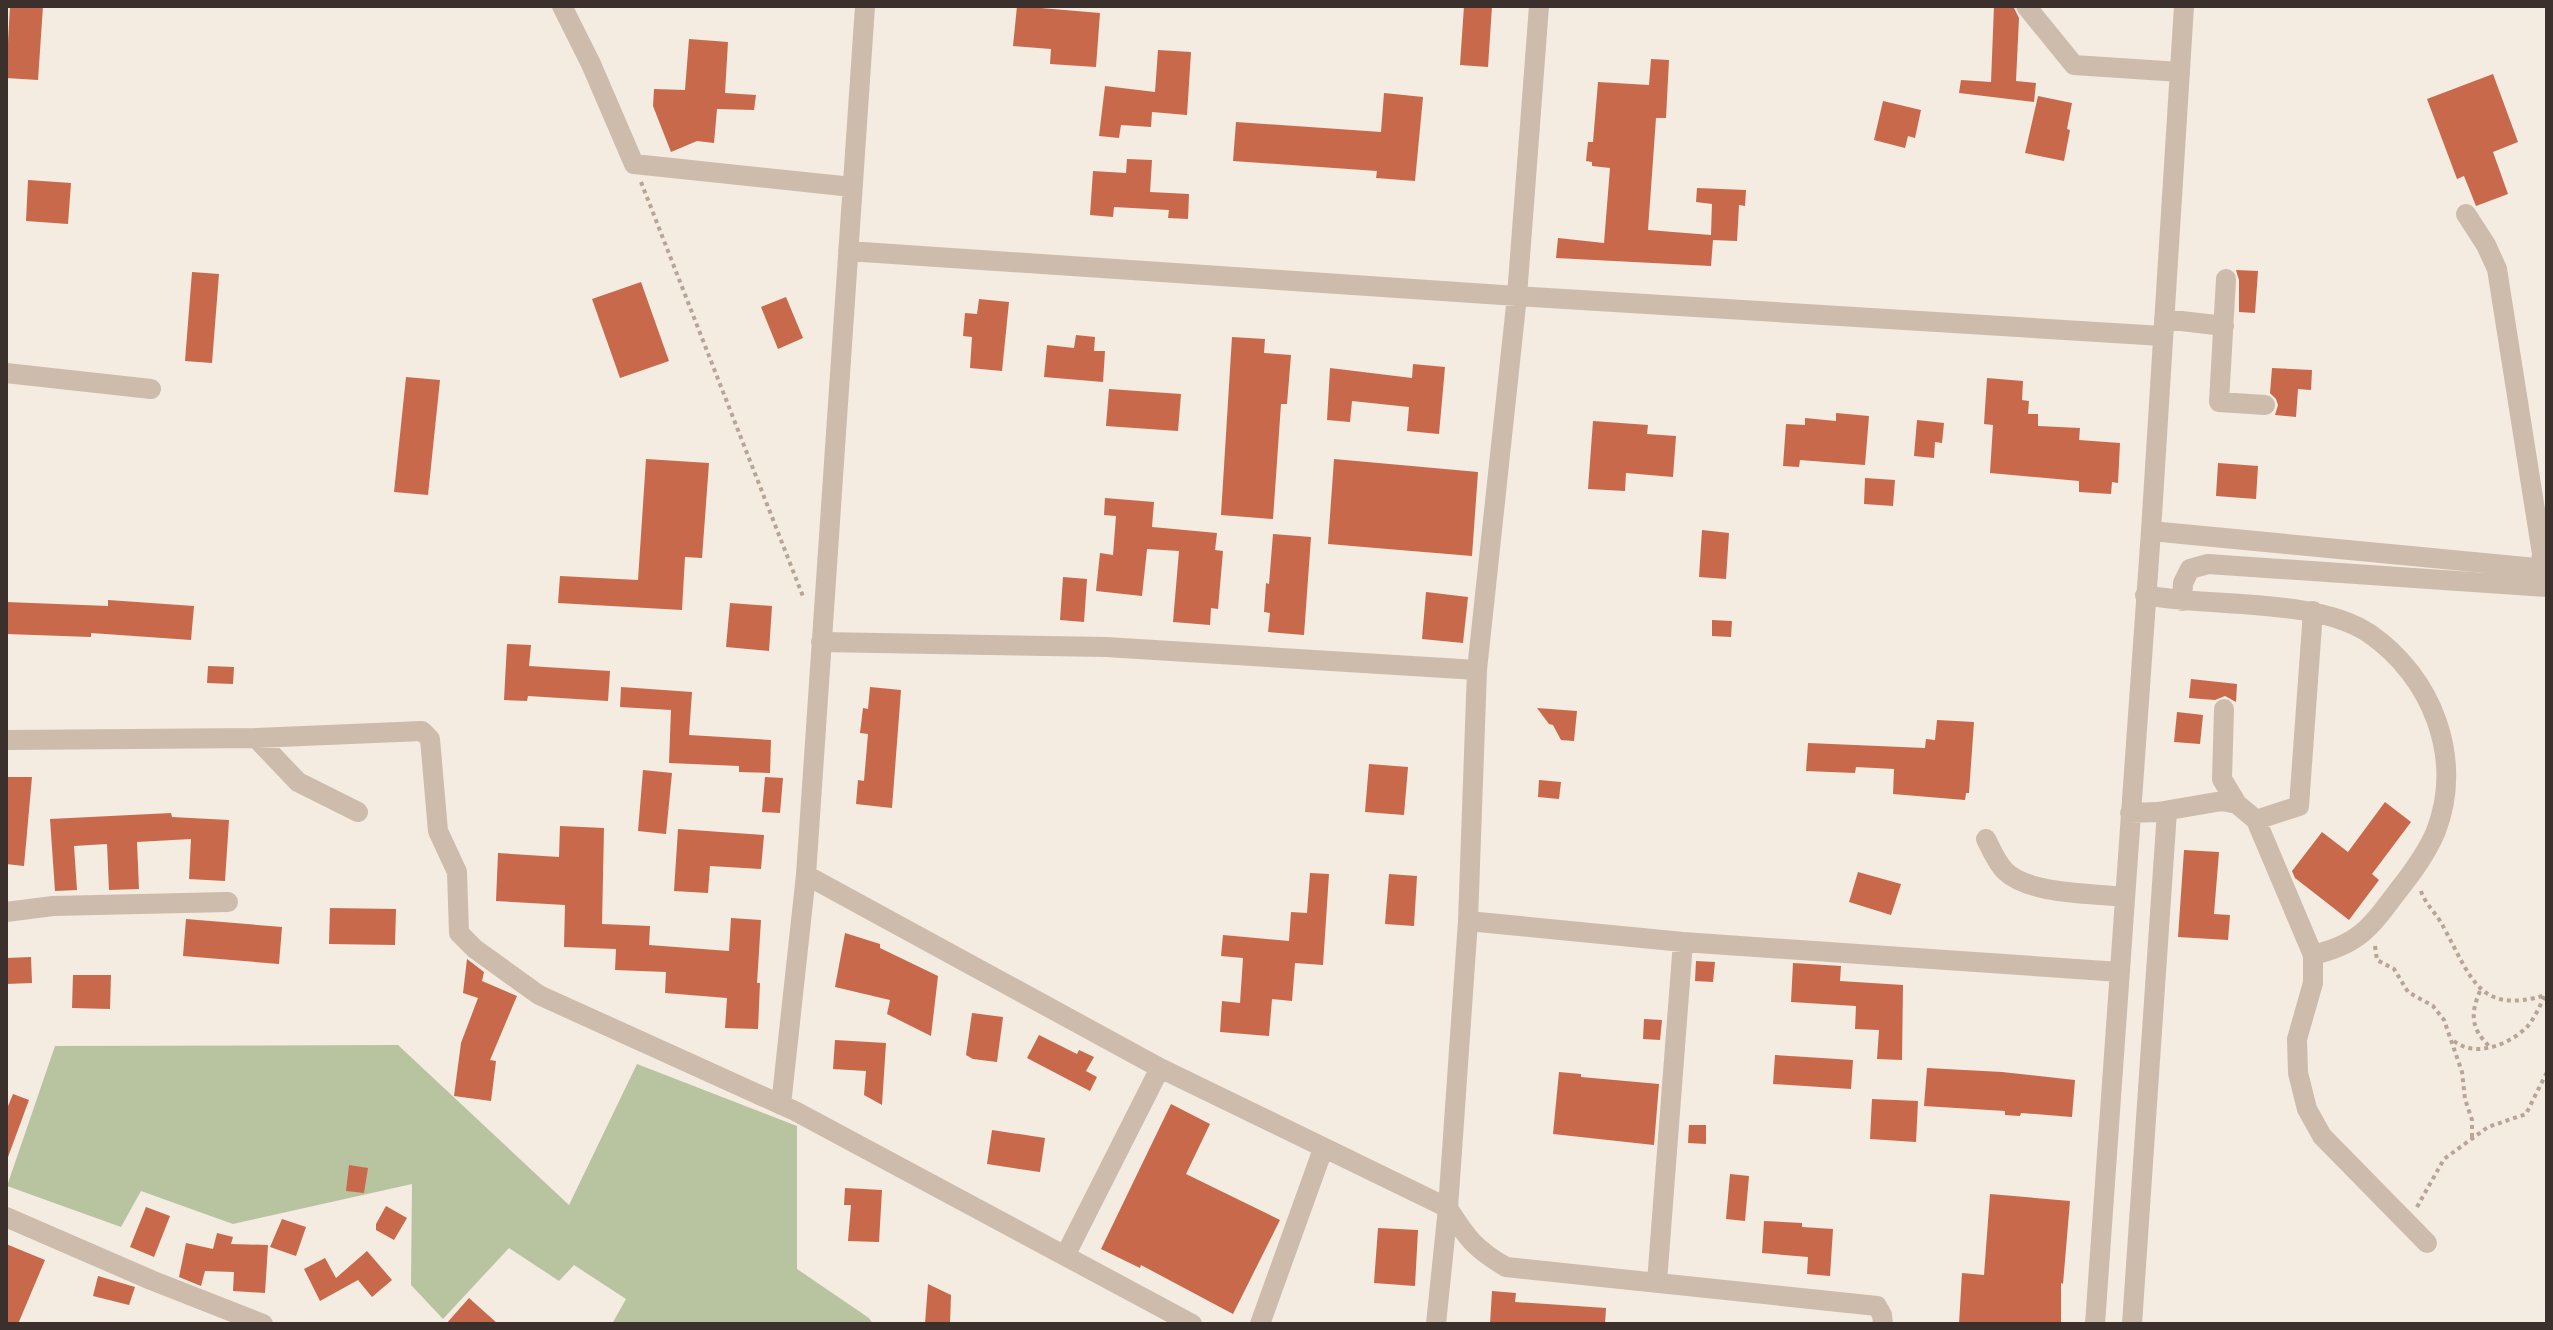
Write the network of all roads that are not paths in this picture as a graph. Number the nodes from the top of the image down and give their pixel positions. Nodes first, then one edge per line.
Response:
1 (562, 6) edge
2 (865, 6) edge
3 (1539, 6) edge
4 (2026, 6) edge
5 (2184, 6) edge
6 (2180, 72) junction
7 (852, 187) junction
8 (2466, 214) dead end
9 (848, 251) junction
10 (2226, 279) dead end
11 (1517, 296) junction
12 (2224, 326) junction
13 (2163, 327) junction
14 (6, 373) edge
15 (151, 389) dead end
16 (2265, 405) dead end
17 (2151, 531) junction
18 (2545, 575) edge
19 (2145, 595) junction
20 (2182, 601) junction
21 (2313, 611) junction
22 (821, 642) junction
23 (1477, 670) junction
24 (2224, 709) dead end
25 (256, 738) junction
26 (6, 740) edge
27 (2237, 804) junction
28 (2167, 811) junction
29 (358, 812) dead end
30 (2130, 813) junction
31 (2256, 820) junction
32 (1986, 839) dead end
33 (806, 875) junction
34 (2125, 897) junction
35 (228, 902) dead end
36 (6, 912) edge
37 (1468, 921) junction
38 (1683, 942) junction
39 (2313, 955) junction
40 (2120, 972) junction
41 (1160, 1068) junction
42 (781, 1105) junction
43 (1323, 1149) junction
44 (1448, 1208) junction
45 (6, 1217) edge
46 (2427, 1243) dead end
47 (1065, 1256) junction
48 (1657, 1282) junction
49 (263, 1324) edge
50 (1192, 1324) edge
51 (1260, 1324) edge
52 (1436, 1324) edge
53 (1883, 1324) edge
54 (2095, 1324) edge
55 (2132, 1324) edge

1 - 7 street
2 - 7 street
3 - 11 street
4 - 6 street
5 - 6 street
6 - 13 street
7 - 9 street
8 - 18 street
9 - 11 street
9 - 22 street
10 - 12 street
11 - 13 street
11 - 23 street
12 - 13 street
12 - 16 street
13 - 17 street
14 - 15 street
17 - 18 street
17 - 19 street
18 - 20 street
19 - 20 street
19 - 30 street
20 - 21 street
21 - 31 street
21 - 39 street
22 - 23 street
22 - 33 street
23 - 37 street
24 - 27 street
25 - 26 street
25 - 29 street
25 - 42 street
27 - 28 street
27 - 31 street
28 - 30 street
28 - 55 street
30 - 34 street
31 - 39 street
32 - 34 street
33 - 41 street
33 - 42 street
34 - 40 street
35 - 36 street
37 - 38 street
37 - 44 street
38 - 40 street
38 - 48 street
39 - 46 street
40 - 54 street
41 - 43 street
41 - 47 street
42 - 47 street
43 - 44 street
43 - 51 street
44 - 48 street
44 - 52 street
45 - 49 street
47 - 50 street
48 - 53 street

